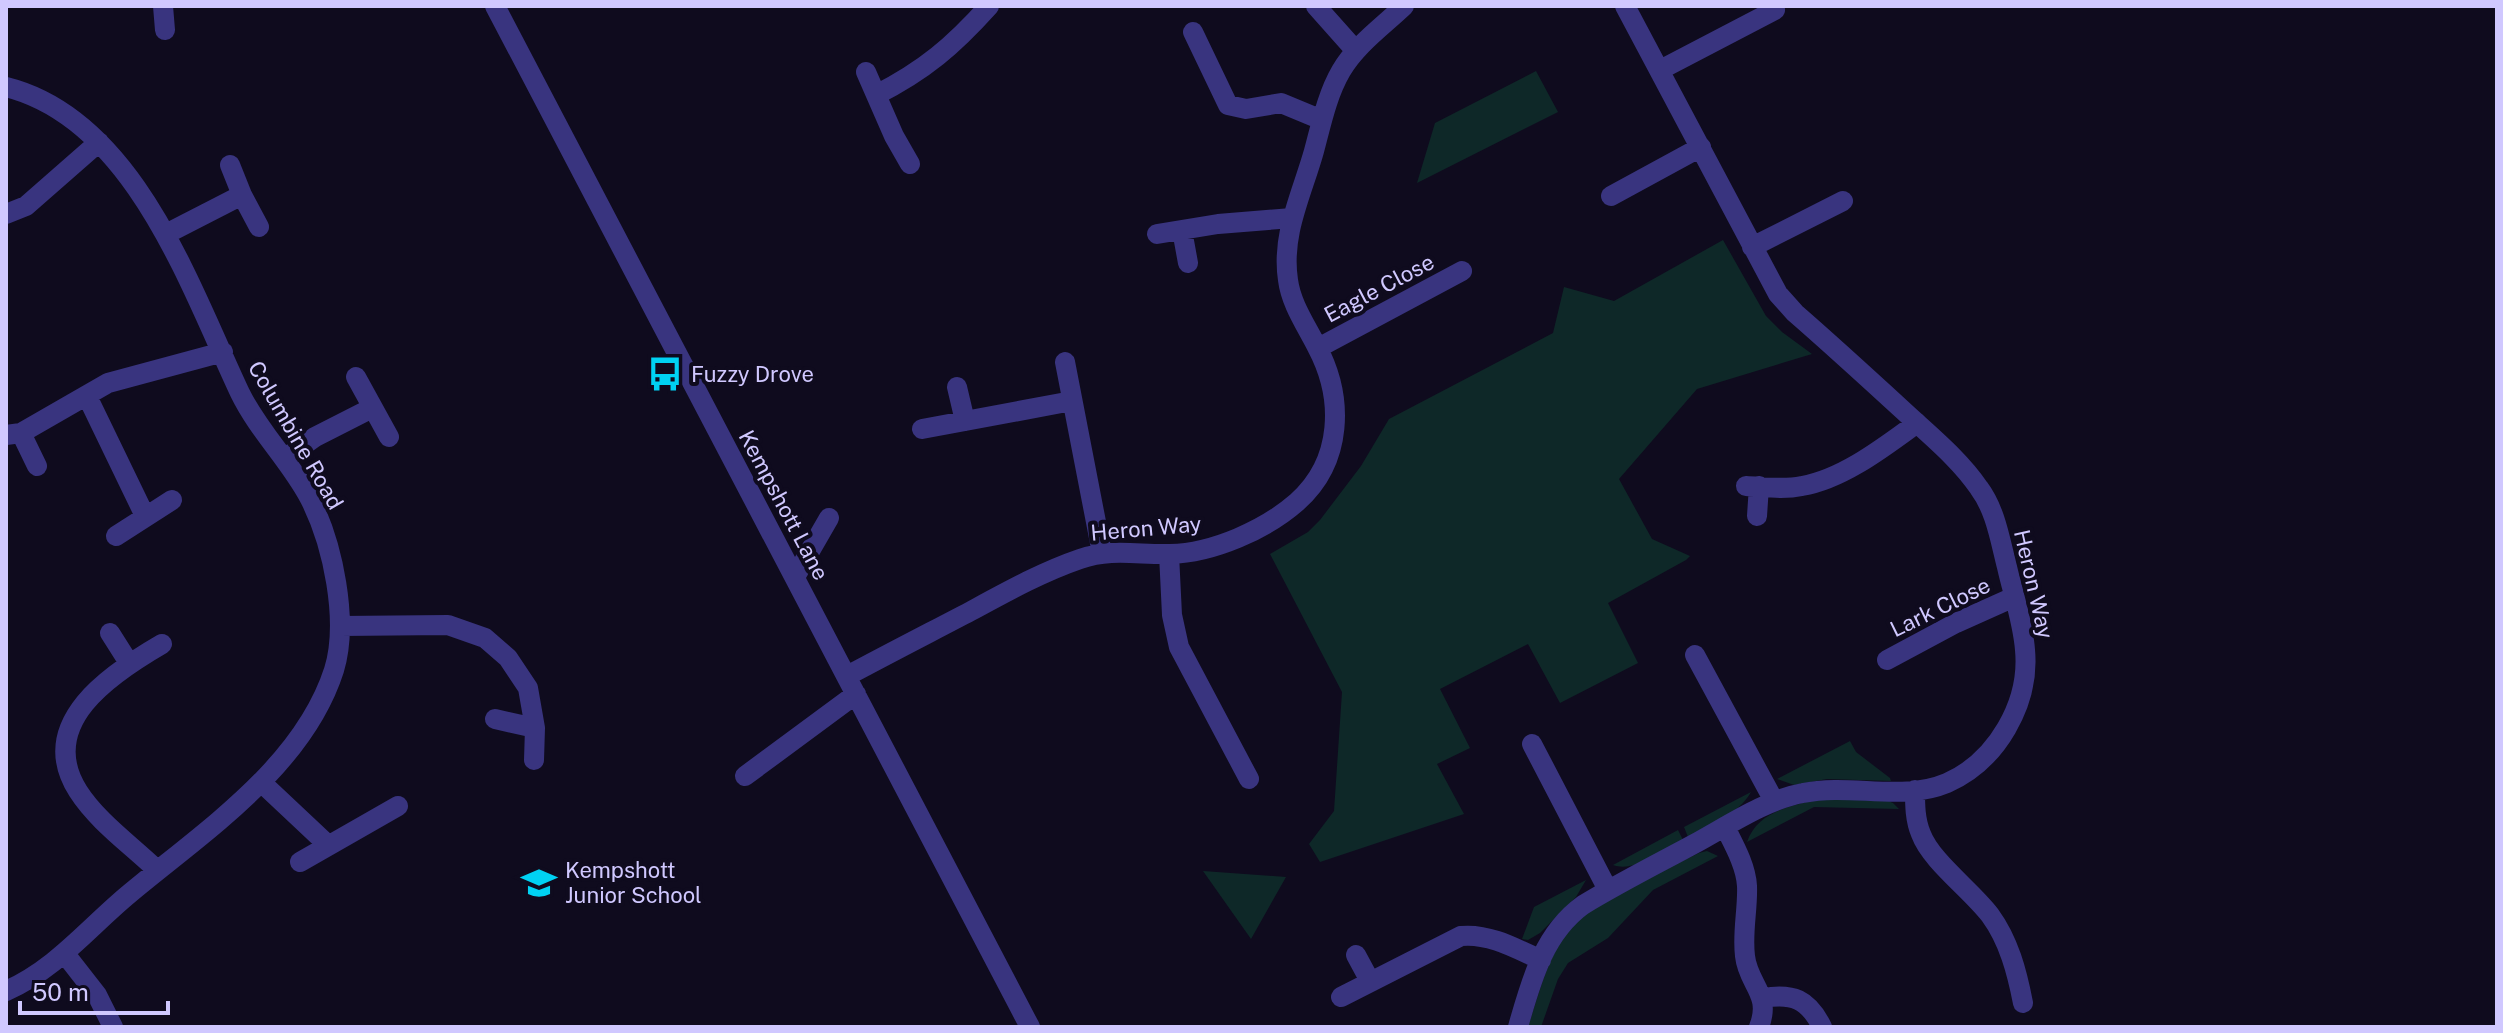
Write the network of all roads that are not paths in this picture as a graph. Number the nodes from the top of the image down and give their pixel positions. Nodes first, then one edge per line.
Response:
1 (163, 6) edge
2 (495, 6) edge
3 (989, 6) edge
4 (1316, 6) edge
5 (1404, 6) edge
6 (1625, 6) edge
7 (1775, 10) dead end
8 (165, 30) dead end
9 (1193, 32) dead end
10 (1356, 51) junction
11 (1660, 70) junction
12 (866, 72) dead end
13 (6, 87) edge
14 (876, 95) junction
15 (1322, 120) junction
16 (99, 142) junction
17 (1701, 147) junction
18 (910, 164) dead end
19 (230, 165) dead end
20 (242, 195) junction
21 (1611, 196) dead end
22 (1843, 201) dead end
23 (6, 214) edge
24 (1292, 218) junction
25 (259, 227) dead end
26 (1182, 230) junction
27 (166, 234) junction
28 (1157, 234) dead end
29 (1752, 247) junction
30 (1188, 263) dead end
31 (1462, 271) dead end
32 (1318, 348) junction
33 (223, 352) junction
34 (1065, 362) dead end
35 (356, 377) dead end
36 (957, 387) dead end
37 (87, 396) junction
38 (1072, 401) junction
39 (372, 408) junction
40 (965, 421) junction
41 (1917, 423) junction
42 (922, 429) dead end
43 (14, 434) edge
44 (389, 437) dead end
45 (284, 459) junction
46 (37, 466) dead end
47 (172, 500) dead end
48 (145, 516) junction
49 (1757, 516) dead end
50 (829, 518) dead end
51 (116, 536) dead end
52 (1102, 553) junction
53 (1169, 554) junction
54 (795, 577) junction
55 (2014, 597) junction
56 (340, 626) junction
57 (110, 633) dead end
58 (162, 644) dead end
59 (1695, 655) dead end
60 (1887, 660) dead end
61 (129, 663) junction
62 (852, 685) junction
63 (495, 719) dead end
64 (535, 728) junction
65 (1532, 744) dead end
66 (534, 760) dead end
67 (745, 776) dead end
68 (1249, 779) dead end
69 (261, 782) junction
70 (1915, 790) junction
71 (1774, 801) junction
72 (398, 806) dead end
73 (1725, 827) junction
74 (328, 845) junction
75 (300, 862) dead end
76 (157, 870) junction
77 (1608, 890) junction
78 (65, 954) junction
79 (1356, 955) dead end
80 (1541, 960) junction
81 (1370, 981) junction
82 (6, 991) edge
83 (1341, 997) dead end
84 (1763, 998) junction
85 (2023, 1003) dead end
86 (1023, 1025) edge
87 (113, 1027) edge
88 (1518, 1027) edge
89 (1759, 1027) edge
90 (1822, 1027) edge

1 - 8 street
2 - 54 street, Kempshott Lane
3 - 14 street
4 - 10 street
5 - 10 street, Heron Way
6 - 11 street, Heron Way
7 - 11 street
9 - 15 street
10 - 15 street, Heron Way
11 - 17 street, Heron Way
12 - 14 street
13 - 16 street, Columbine Road
14 - 18 street
15 - 24 street, Heron Way
16 - 23 street
16 - 27 street, Columbine Road
17 - 21 street
17 - 29 street, Heron Way
19 - 20 street
20 - 25 street
20 - 27 street
22 - 29 street
24 - 26 street
24 - 32 street, Heron Way
26 - 28 street
26 - 30 street
27 - 33 street, Columbine Road
29 - 41 street, Heron Way
31 - 32 street, Eagle Close
32 - 53 street, Heron Way
33 - 37 street
33 - 45 street, Columbine Road
34 - 38 street
35 - 39 street
36 - 40 street
37 - 43 street
37 - 48 street
38 - 40 street
38 - 52 street
39 - 44 street
39 - 45 street
40 - 42 street
41 - 49 street
41 - 55 street, Heron Way
43 - 46 street
45 - 56 street, Columbine Road
47 - 48 street
48 - 51 street
50 - 54 street
52 - 53 street, Heron Way
52 - 62 street, Heron Way
53 - 68 street
54 - 62 street, Kempshott Lane
55 - 60 street, Lark Close
55 - 70 street, Heron Way
56 - 64 street
56 - 69 street, Columbine Road
57 - 61 street
58 - 61 street
59 - 71 street
61 - 76 street
62 - 67 street, Heron Way
62 - 86 street, Kempshott Lane
63 - 64 street
64 - 66 street
65 - 77 street
69 - 74 street
69 - 76 street, Columbine Road
70 - 71 street, Heron Way
70 - 85 street
71 - 73 street, Heron Way
72 - 74 street
73 - 77 street, Heron Way
73 - 84 street
74 - 75 street
76 - 78 street, Columbine Road
77 - 80 street, Heron Way
78 - 82 street, Columbine Road
78 - 87 street
79 - 81 street
80 - 81 street
80 - 88 street, Heron Way
81 - 83 street
84 - 89 street
84 - 90 street

